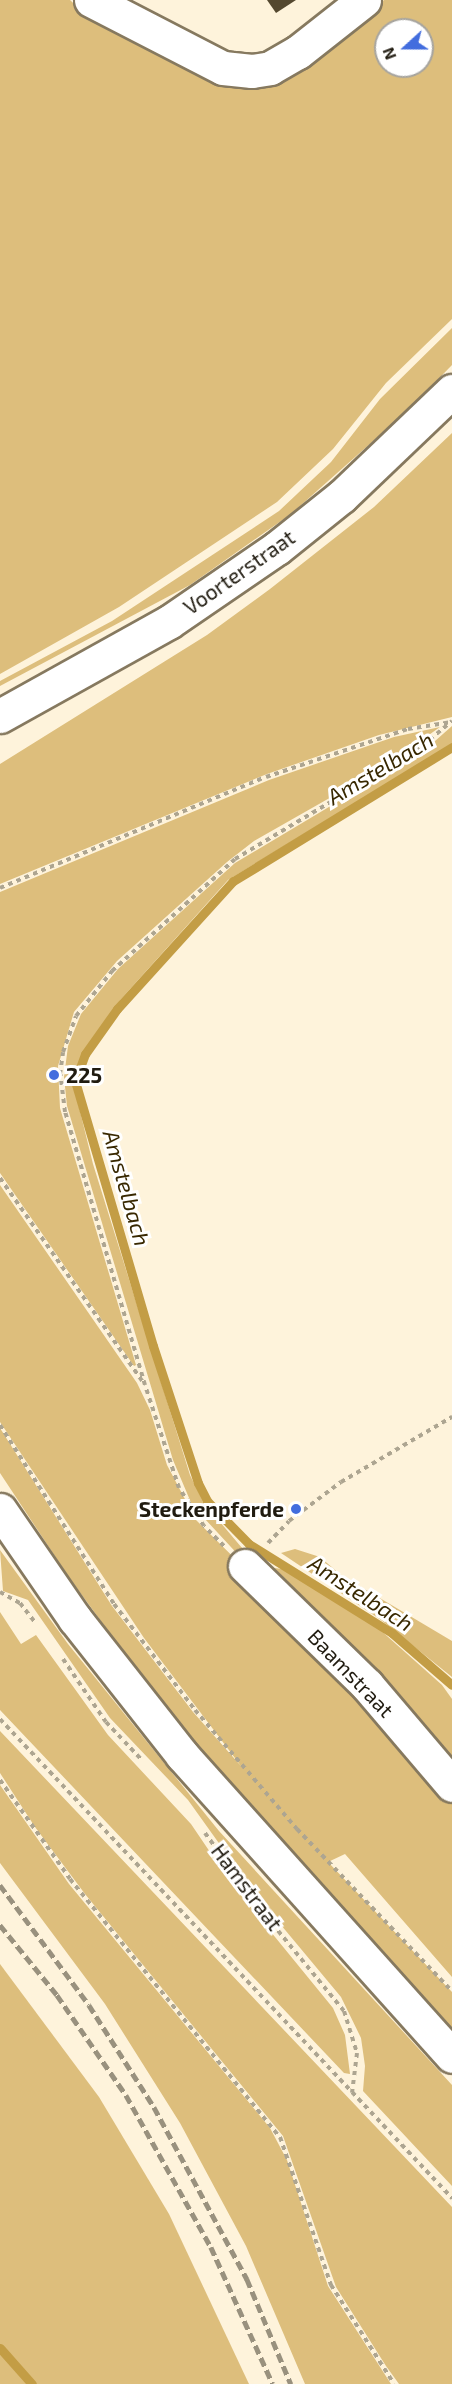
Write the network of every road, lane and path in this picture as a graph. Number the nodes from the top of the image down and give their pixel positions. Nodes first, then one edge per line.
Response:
1 (91, 0) edge
2 (364, 0) edge
3 (452, 391) edge
4 (0, 716) edge
5 (452, 721) edge
6 (0, 888) edge
7 (0, 1178) edge
8 (145, 1385) junction
9 (452, 1417) edge
10 (0, 1425) edge
11 (0, 1510) edge
12 (289, 1521) dead end
13 (245, 1566) joint
14 (0, 1592) edge
15 (41, 1629) dead end
16 (61, 1656) dead end
17 (0, 1719) edge
18 (143, 1761) dead end
19 (0, 1780) edge
20 (452, 1785) edge
21 (204, 1831) dead end
22 (452, 1990) edge
23 (452, 2056) edge
24 (352, 2093) junction
25 (452, 2198) edge
26 (394, 2384) edge

1 - 2 street
3 - 4 street, Voorterstraat
5 - 6 path
5 - 8 path
7 - 8 path
8 - 13 path
9 - 12 path
10 - 22 path
11 - 23 street, Hamstraat
13 - 20 street, Baamstraat
14 - 15 path
16 - 18 path
17 - 24 path
19 - 26 path
21 - 24 path, Hamstraat
24 - 25 path

